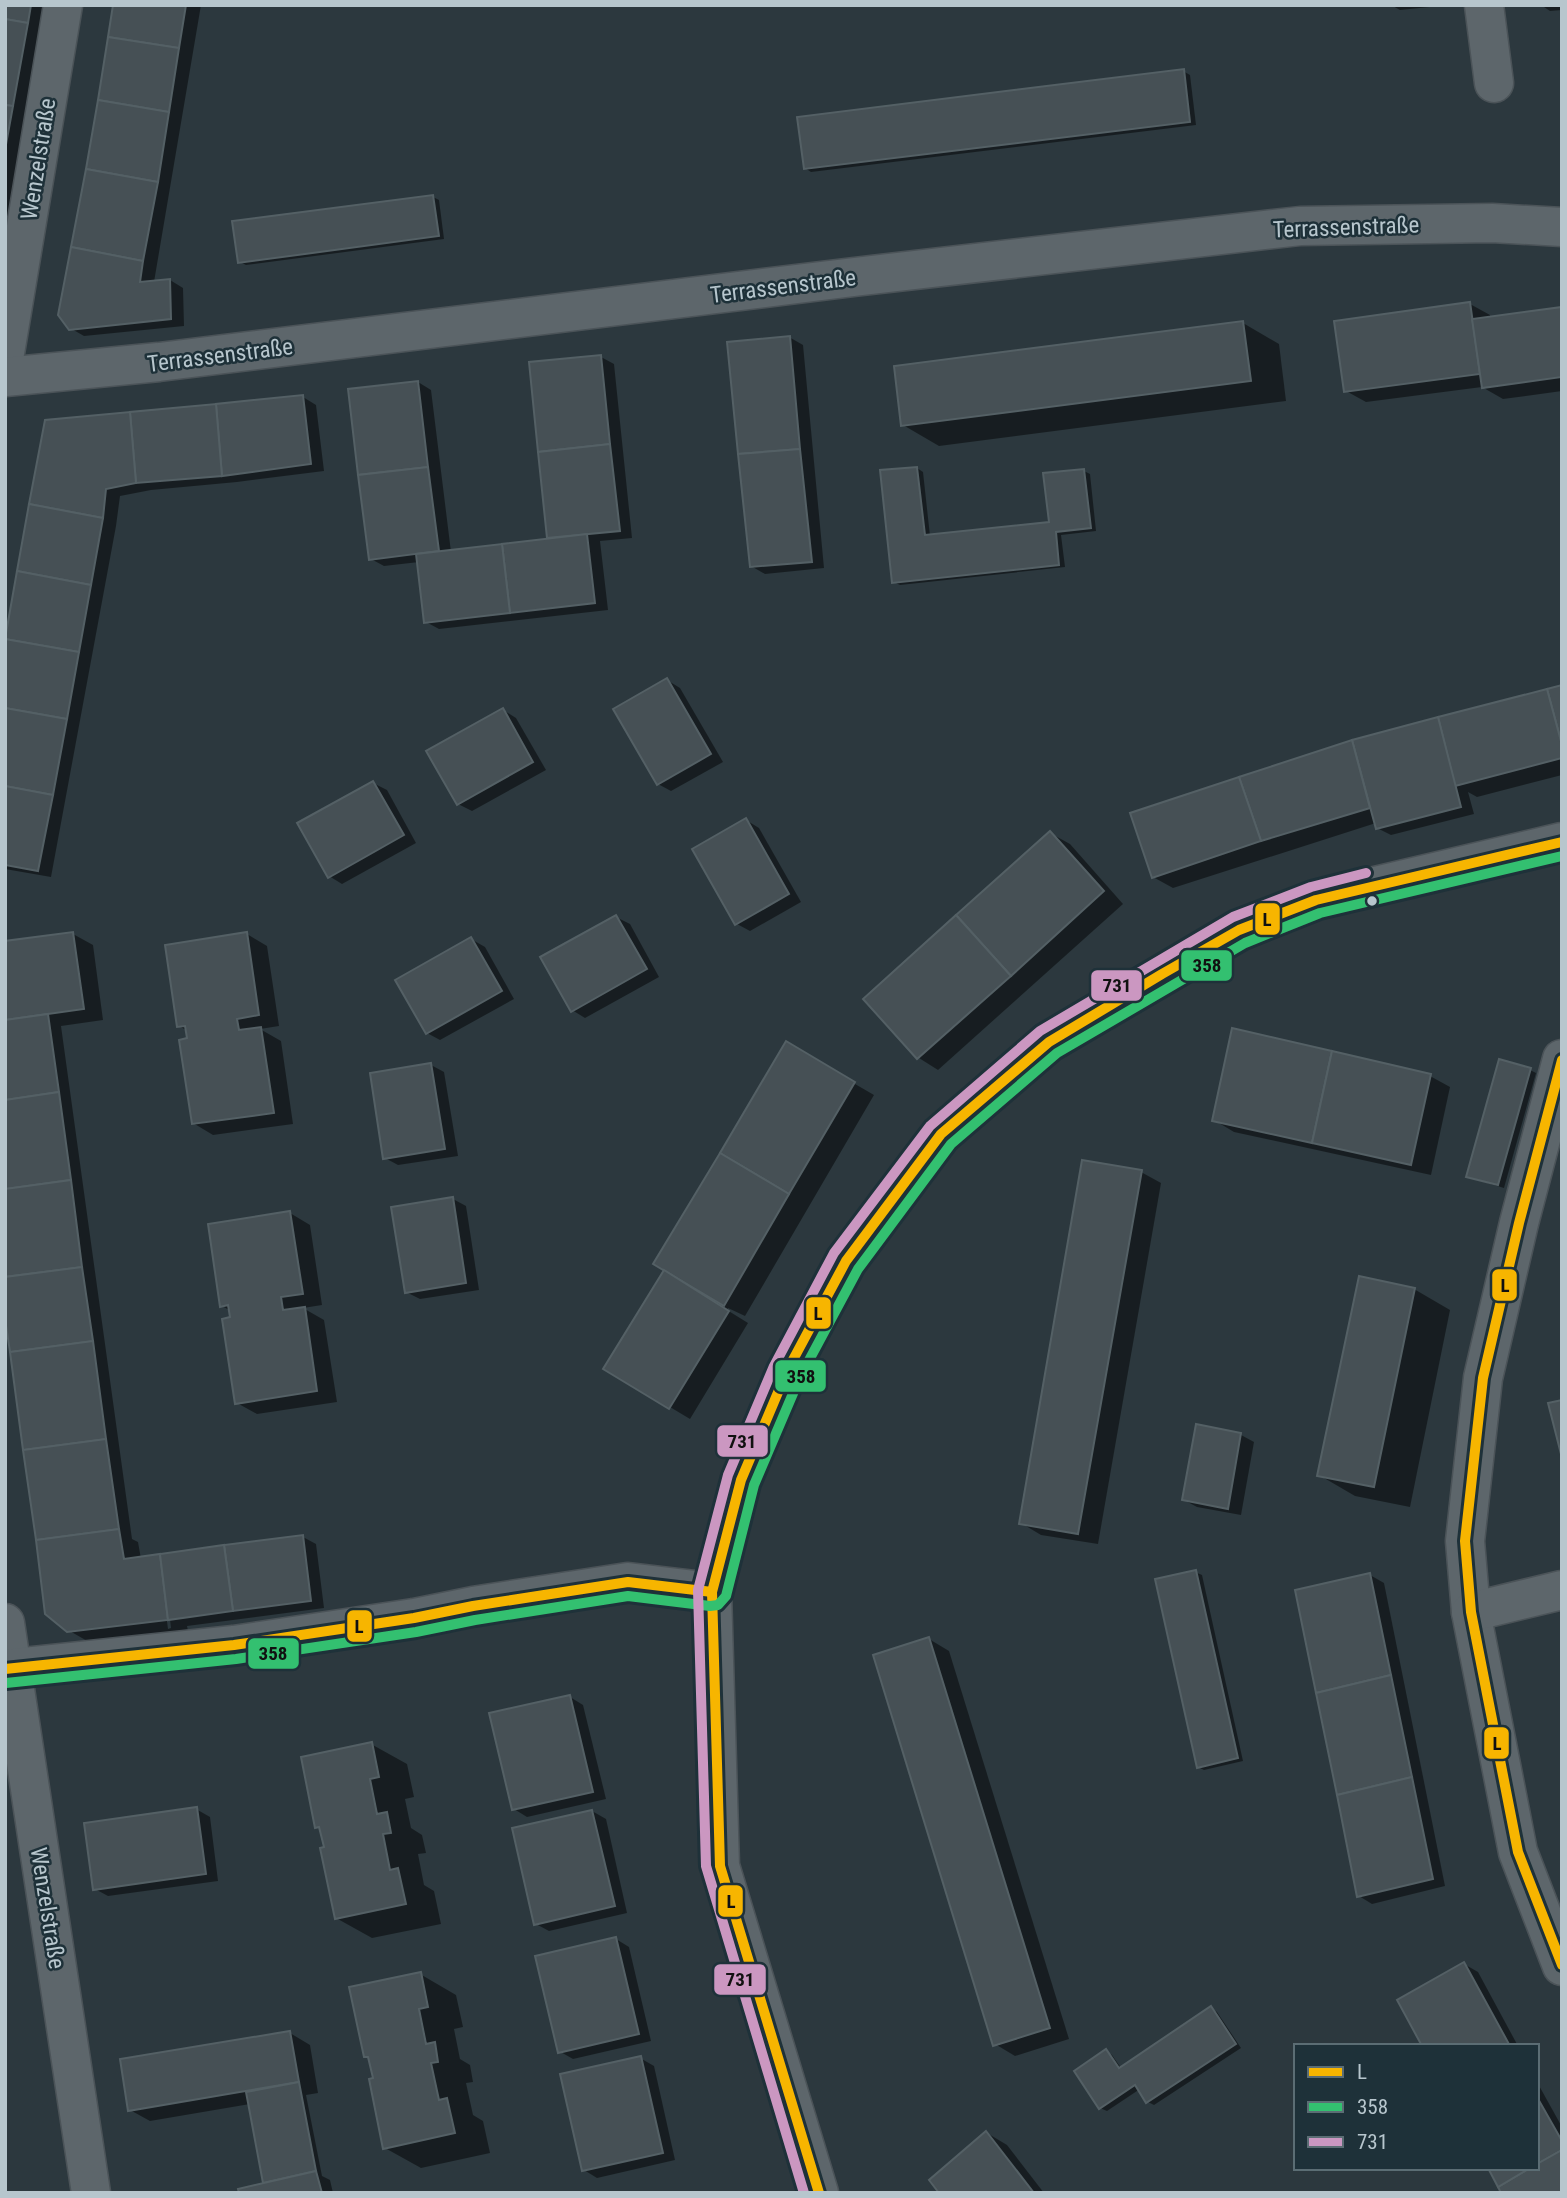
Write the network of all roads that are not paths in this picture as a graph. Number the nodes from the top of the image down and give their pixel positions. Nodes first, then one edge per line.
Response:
1 (63, 5) edge
2 (1484, 5) edge
3 (1494, 83) dead end
4 (1562, 228) edge
5 (5, 354) edge
6 (5, 377) edge
7 (1562, 842) edge
8 (1562, 1059) edge
9 (1562, 1590) edge
10 (712, 1592) junction
11 (1471, 1612) junction
12 (5, 1623) edge
13 (8, 1669) edge
14 (1562, 1966) edge
15 (91, 2193) edge
16 (820, 2193) edge

1 - 5 street, Wenzelstraße
2 - 3 street
4 - 6 street, Terrassenstraße
7 - 10 street
8 - 11 street
9 - 11 street
10 - 13 street
10 - 16 street
11 - 14 street
12 - 13 street, Wenzelstraße
13 - 15 street, Wenzelstraße

